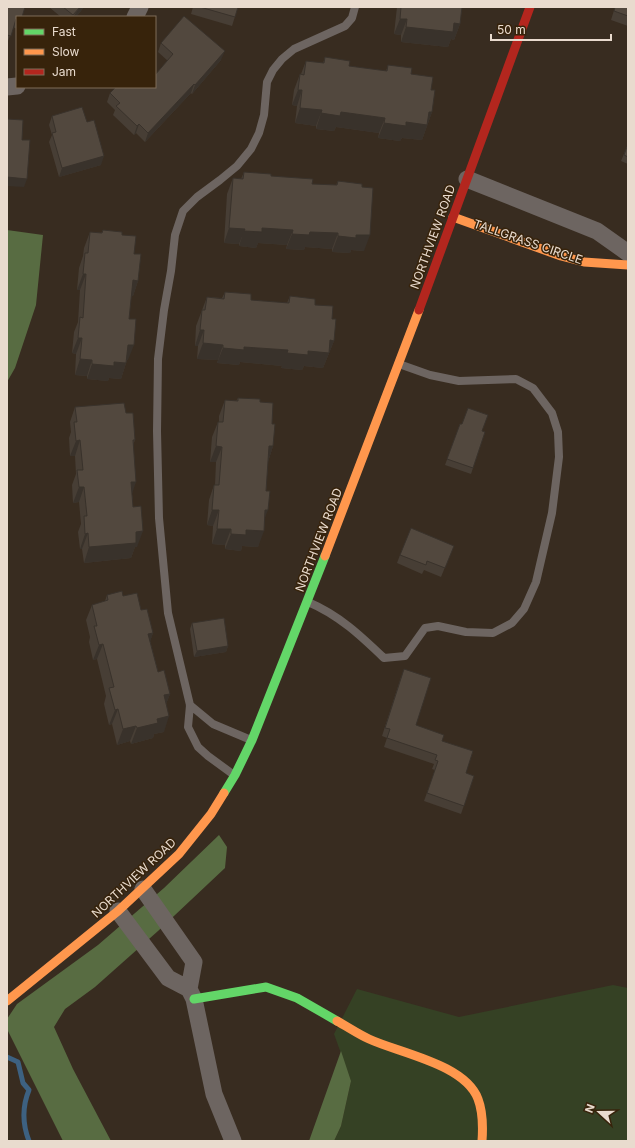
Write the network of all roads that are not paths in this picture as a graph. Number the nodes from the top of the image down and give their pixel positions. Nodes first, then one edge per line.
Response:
1 (140, 7) edge
2 (355, 7) edge
3 (530, 7) edge
4 (136, 16) edge
5 (467, 179) junction
6 (453, 217) junction
7 (628, 253) edge
8 (628, 265) edge
9 (399, 364) junction
10 (308, 602) junction
11 (190, 705) junction
12 (252, 740) junction
13 (235, 775) junction
14 (144, 889) junction
15 (118, 911) junction
16 (191, 994) junction
17 (7, 1001) edge
18 (233, 1141) edge
19 (482, 1141) edge

1 - 4 street
2 - 11 lane
3 - 5 street, NORTHVIEW ROAD
5 - 6 street, NORTHVIEW ROAD
5 - 7 street
6 - 8 street, TALLGRASS CIRCLE
6 - 9 street, NORTHVIEW ROAD
9 - 10 street, NORTHVIEW ROAD
9 - 10 lane
10 - 12 street, NORTHVIEW ROAD
11 - 12 lane
11 - 13 lane
12 - 13 street, NORTHVIEW ROAD
13 - 14 street, NORTHVIEW ROAD
14 - 15 street, NORTHVIEW ROAD
14 - 16 street
15 - 16 street
15 - 17 street, NORTHVIEW ROAD
16 - 18 street
16 - 19 street

